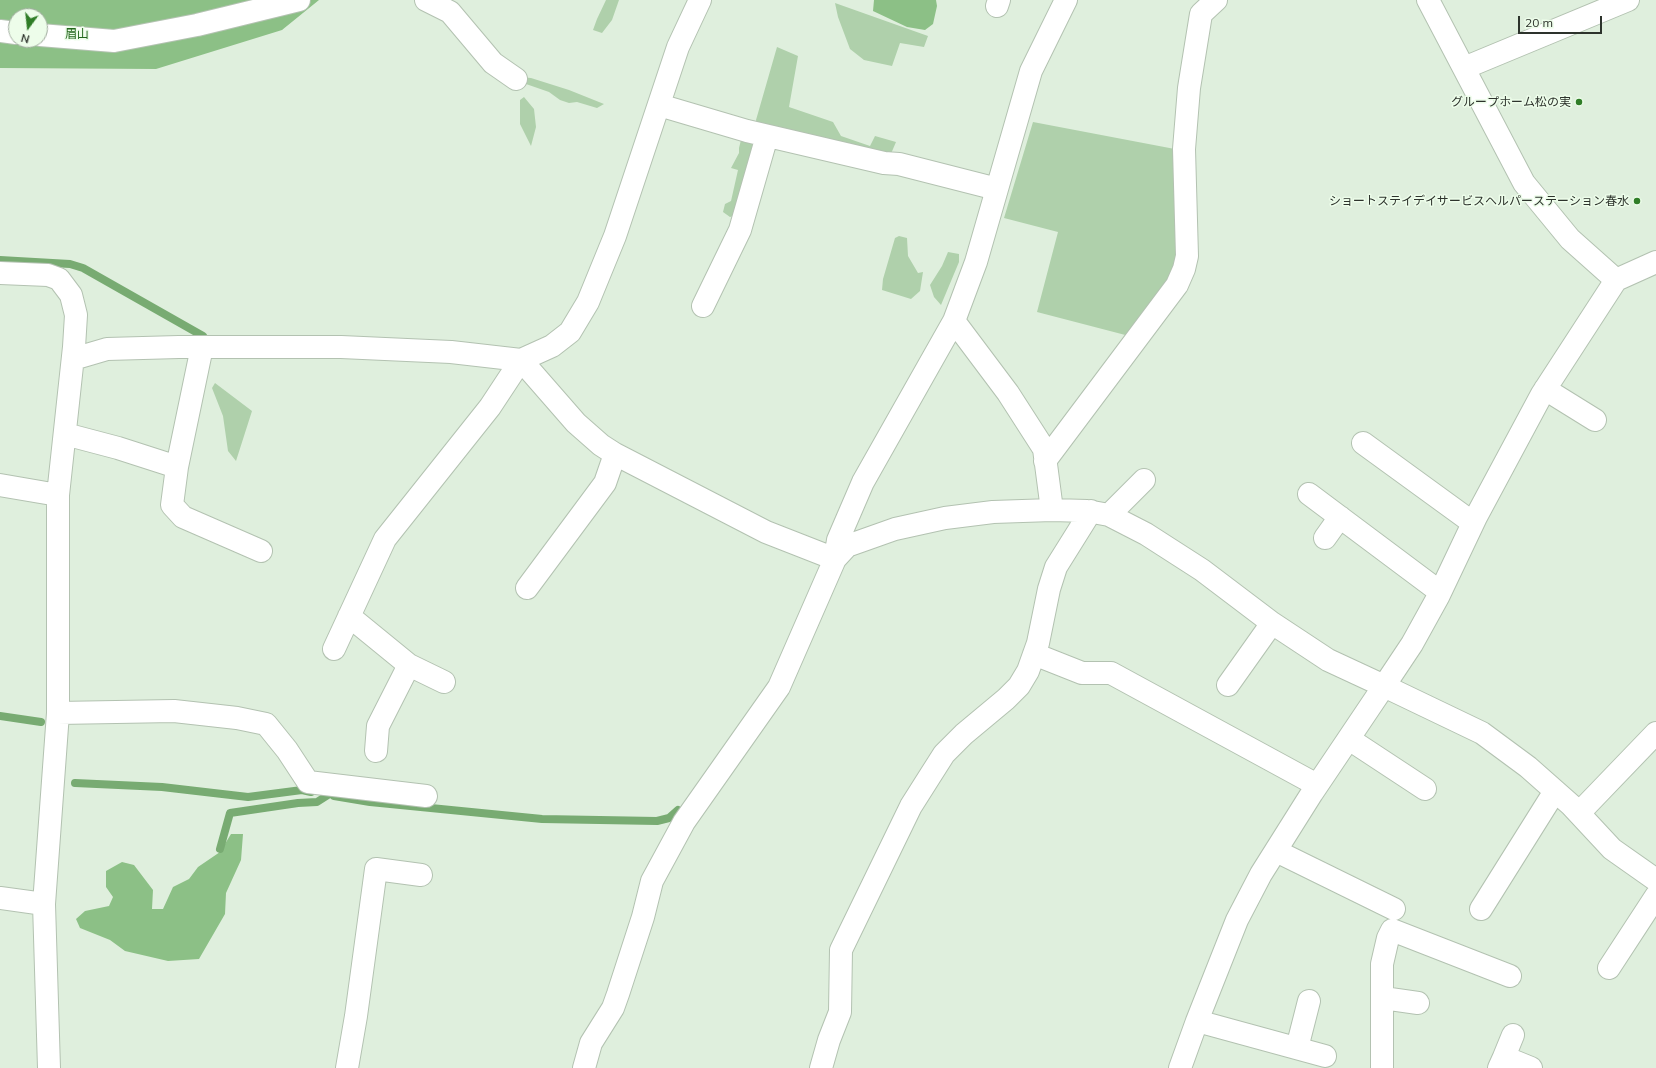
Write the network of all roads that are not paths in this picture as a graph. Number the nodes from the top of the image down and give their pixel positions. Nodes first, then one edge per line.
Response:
1 (299, 0) edge
2 (426, 0) edge
3 (700, 0) edge
4 (1066, 0) edge
5 (1216, 0) edge
6 (1428, 0) edge
7 (1628, 0) edge
8 (48, 36) edge
9 (1464, 68) junction
10 (516, 79) dead end
11 (659, 104) junction
12 (767, 136) junction
13 (997, 189) junction
14 (1656, 262) edge
15 (0, 273) edge
16 (1616, 280) junction
17 (703, 306) dead end
18 (954, 321) junction
19 (202, 346) junction
20 (73, 359) junction
21 (522, 360) junction
22 (1545, 389) junction
23 (1595, 420) dead end
24 (65, 434) junction
25 (1363, 443) dead end
26 (615, 454) junction
27 (1045, 461) junction
28 (176, 467) junction
29 (1144, 480) dead end
30 (0, 485) edge
31 (1309, 494) dead end
32 (58, 495) junction
33 (1052, 510) junction
34 (1100, 513) junction
35 (1340, 517) junction
36 (1473, 523) junction
37 (1325, 538) dead end
38 (261, 551) dead end
39 (835, 559) junction
40 (528, 588) dead end
41 (1440, 592) junction
42 (349, 616) junction
43 (1272, 623) junction
44 (334, 649) dead end
45 (1034, 654) junction
46 (409, 665) junction
47 (444, 682) dead end
48 (1228, 685) dead end
49 (1384, 686) junction
50 (58, 713) junction
51 (1656, 733) edge
52 (1348, 738) junction
53 (376, 750) dead end
54 (1317, 785) junction
55 (1425, 789) dead end
56 (1555, 791) junction
57 (426, 796) dead end
58 (1579, 813) junction
59 (1276, 851) junction
60 (421, 876) dead end
61 (1656, 880) edge
62 (1656, 896) edge
63 (0, 898) edge
64 (44, 904) junction
65 (1481, 909) dead end
66 (1394, 910) dead end
67 (1610, 968) dead end
68 (1510, 976) dead end
69 (1383, 998) junction
70 (1310, 1001) dead end
71 (1418, 1003) dead end
72 (1197, 1021) junction
73 (1513, 1035) dead end
74 (1297, 1048) junction
75 (1325, 1056) dead end
76 (1502, 1063) edge
77 (49, 1068) edge
78 (347, 1068) edge
79 (584, 1068) edge
80 (821, 1068) edge
81 (1180, 1068) edge
82 (1382, 1068) edge
83 (1531, 1068) edge

1 - 8 street
2 - 10 street
3 - 11 street
4 - 13 street
5 - 27 street
6 - 9 street
7 - 9 street
9 - 16 street
11 - 12 street
11 - 21 street
12 - 13 street
12 - 17 street
13 - 18 street
14 - 16 street
15 - 20 street
16 - 22 street
18 - 27 street
18 - 39 street
19 - 20 street
19 - 21 street
19 - 28 street
20 - 24 street
21 - 26 street
21 - 42 street
22 - 23 street
22 - 36 street
24 - 28 street
24 - 32 street
25 - 36 street
26 - 39 street
26 - 40 street
27 - 33 street
28 - 38 street
29 - 34 street
30 - 32 street
31 - 35 street
32 - 50 street
33 - 34 street
33 - 39 street
34 - 43 street
34 - 45 street
35 - 37 street
35 - 41 street
36 - 41 street
39 - 79 street
41 - 49 street
42 - 44 street
42 - 46 street
43 - 48 street
43 - 49 street
45 - 54 street
45 - 80 street
46 - 47 street
46 - 53 street
49 - 52 street
49 - 56 street
50 - 57 street
50 - 64 street
51 - 58 street
52 - 54 street
52 - 55 street
54 - 59 street
56 - 58 street
56 - 65 street
58 - 61 street
59 - 66 street
59 - 72 street
60 - 78 street
62 - 67 street
63 - 64 street
64 - 77 street
68 - 69 street
69 - 71 street
69 - 82 street
70 - 74 street
72 - 74 street
72 - 81 street
73 - 76 street
74 - 75 street
76 - 83 street

